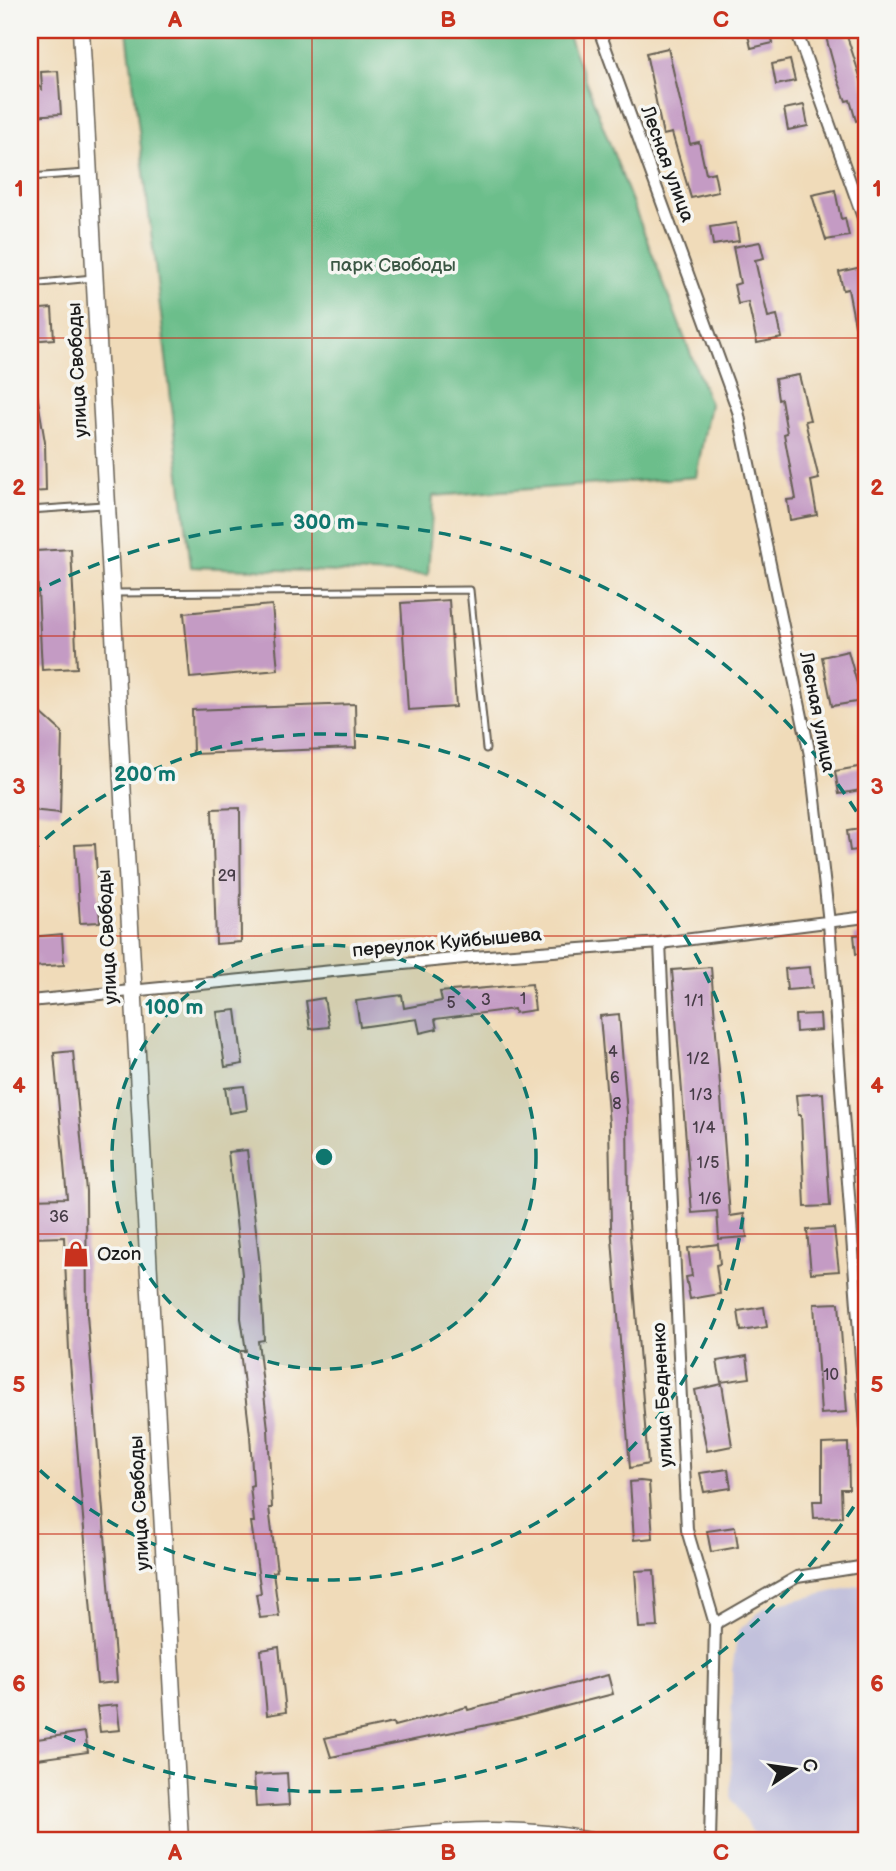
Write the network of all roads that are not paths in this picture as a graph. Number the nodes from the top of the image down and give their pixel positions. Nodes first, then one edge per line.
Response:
1 (81, 30) edge
2 (599, 30) edge
3 (796, 30) edge
4 (89, 172) junction
5 (30, 177) edge
6 (866, 226) edge
7 (94, 278) junction
8 (30, 284) edge
9 (106, 505) junction
10 (30, 510) edge
11 (111, 593) junction
12 (486, 749) dead end
13 (866, 917) edge
14 (829, 923) junction
15 (660, 943) junction
16 (132, 992) junction
17 (30, 1001) edge
18 (866, 1428) edge
19 (866, 1566) edge
20 (715, 1624) junction
21 (180, 1841) edge
22 (362, 1841) edge
23 (590, 1841) edge
24 (710, 1841) edge

1 - 4 main road, улица Свободы
2 - 14 street, Лесная улица
3 - 6 street
4 - 5 lane
4 - 7 main road, улица Свободы
7 - 8 lane
7 - 9 main road, улица Свободы
9 - 10 lane
9 - 11 main road, улица Свободы
11 - 12 lane
11 - 16 main road, улица Свободы
13 - 14 street, переулок Куйбышева
14 - 15 street, переулок Куйбышева
14 - 18 street, Лесная улица
15 - 16 street, переулок Куйбышева
15 - 20 street, улица Бедненко
16 - 17 street, переулок Куйбышева
16 - 21 main road, улица Свободы
19 - 20 street
20 - 24 street, улица Бедненко
22 - 23 main road

